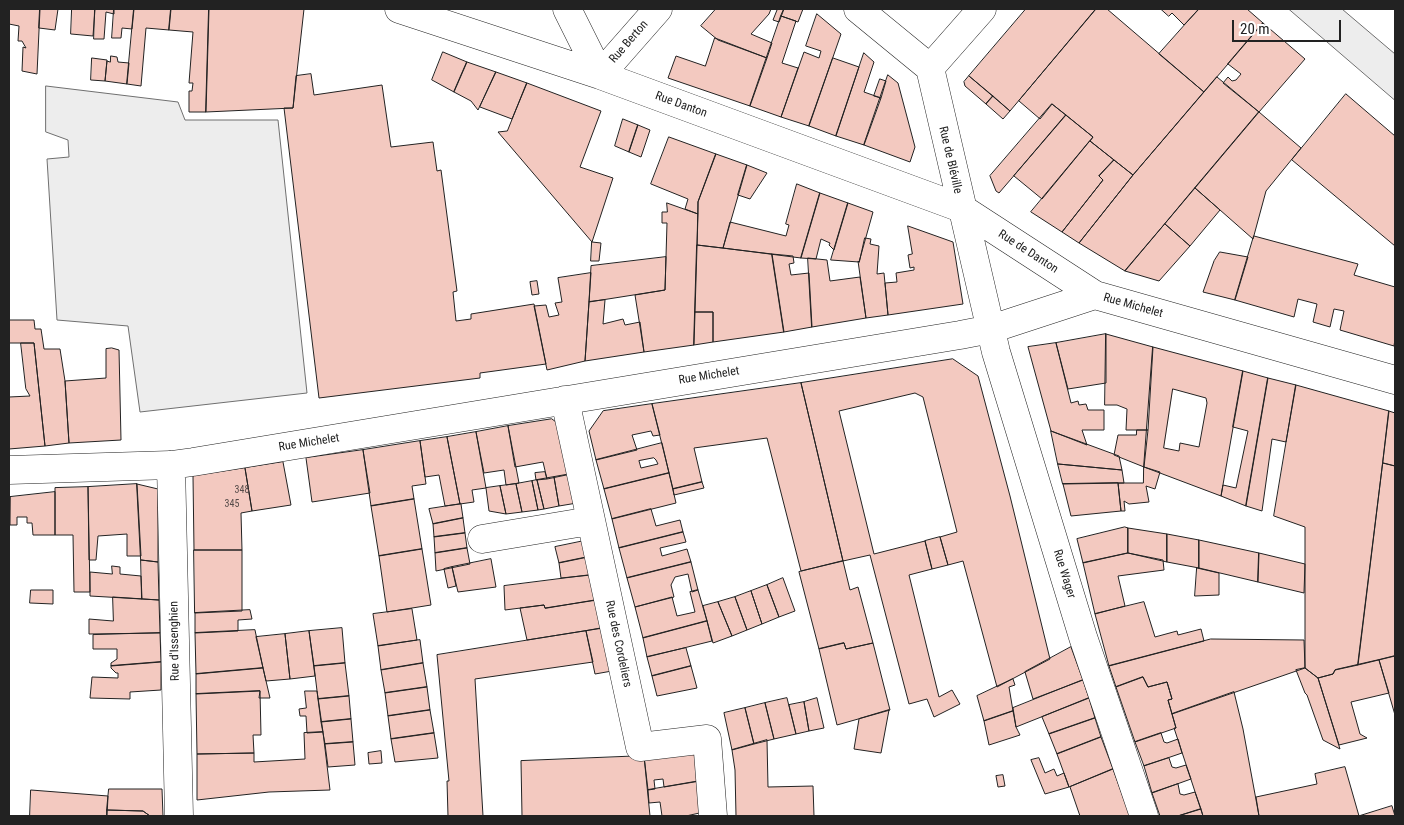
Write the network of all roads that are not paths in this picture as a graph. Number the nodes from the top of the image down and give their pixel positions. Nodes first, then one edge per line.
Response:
1 (399, 9) edge
2 (566, 9) edge
3 (658, 9) edge
4 (858, 9) edge
5 (982, 9) edge
6 (930, 68) junction
7 (600, 75) junction
8 (961, 208) junction
9 (1094, 295) junction
10 (991, 329) junction
11 (1395, 380) edge
12 (565, 400) junction
13 (171, 465) junction
14 (9, 470) edge
15 (590, 521) junction
16 (482, 540) dead end
17 (179, 816) edge
18 (713, 816) edge
19 (1144, 816) edge

1 - 7 street, Rue Danton
2 - 7 street
3 - 7 street, Rue Berton
4 - 6 street
5 - 6 street
6 - 8 street, Rue de Bléville
7 - 8 street, Rue Danton
8 - 9 street, Rue de Danton
8 - 10 street, Rue de Bléville
9 - 10 street, Rue Michelet
9 - 11 street, Rue Michelet
10 - 12 street, Rue Michelet
10 - 19 street, Rue Wager
12 - 13 street, Rue Michelet
12 - 15 street, Rue des Cordeliers
13 - 14 street, Rue Michelet
13 - 17 street, Rue d'Issenghien
15 - 16 street
15 - 18 street, Rue des Cordeliers

